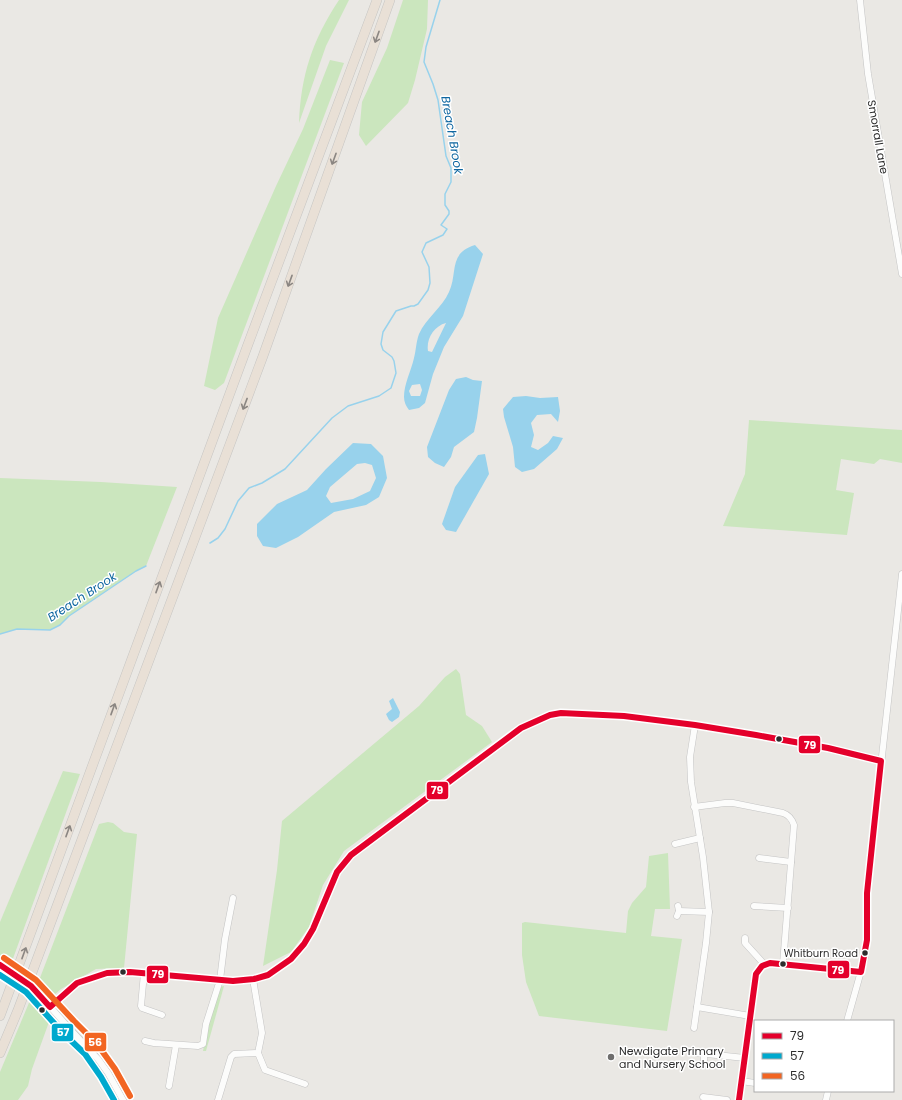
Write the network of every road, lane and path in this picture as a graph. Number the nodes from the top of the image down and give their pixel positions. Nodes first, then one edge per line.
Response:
1 (377, 0) edge
2 (390, 0) edge
3 (860, 0) edge
4 (902, 274) edge
5 (902, 574) edge
6 (695, 725) junction
7 (881, 761) junction
8 (694, 807) junction
9 (700, 838) junction
10 (675, 844) dead end
11 (759, 858) dead end
12 (791, 862) junction
13 (233, 898) dead end
14 (754, 906) dead end
15 (788, 908) junction
16 (678, 911) dead end
17 (709, 912) junction
18 (745, 938) dead end
19 (764, 964) junction
20 (783, 964) junction
21 (0, 965) edge
22 (861, 972) junction
23 (144, 973) junction
24 (253, 979) junction
25 (220, 980) junction
26 (50, 1007) junction
27 (697, 1007) junction
28 (162, 1015) dead end
29 (0, 1016) edge
30 (750, 1016) junction
31 (847, 1020) edge
32 (694, 1028) dead end
33 (145, 1041) dead end
34 (176, 1045) junction
35 (0, 1053) edge
36 (258, 1053) junction
37 (697, 1053) dead end
38 (704, 1053) junction
39 (745, 1058) junction
40 (704, 1064) dead end
41 (741, 1081) junction
42 (754, 1083) edge
43 (304, 1084) dead end
44 (169, 1086) dead end
45 (704, 1097) dead end
46 (123, 1100) edge
47 (218, 1100) edge
48 (727, 1100) edge
49 (739, 1100) edge

29 -> 1 highway
2 -> 35 highway
3 - 4 street, Smorrall Lane
5 - 7 street
6 - 7 street
6 - 8 street
6 - 24 street
7 - 22 street
8 - 9 street
8 - 12 street
9 - 10 street
9 - 17 street
11 - 12 street
12 - 15 street
13 - 25 street
14 - 15 street
15 - 20 street
16 - 17 street
17 - 27 street
18 - 19 street
19 - 20 street
19 - 30 street
20 - 22 street
21 - 26 street, bridge
22 - 31 street
23 - 25 street
23 - 26 street
23 - 28 street
24 - 25 street
24 - 36 street
25 - 34 street
26 - 46 street
27 - 30 street
27 - 32 street
30 - 39 street
33 - 34 street
34 - 44 street
36 - 43 street
36 - 47 street
37 - 38 street
38 - 39 street
38 - 40 street
39 - 41 street
41 - 42 street
41 - 49 street
45 - 48 street

